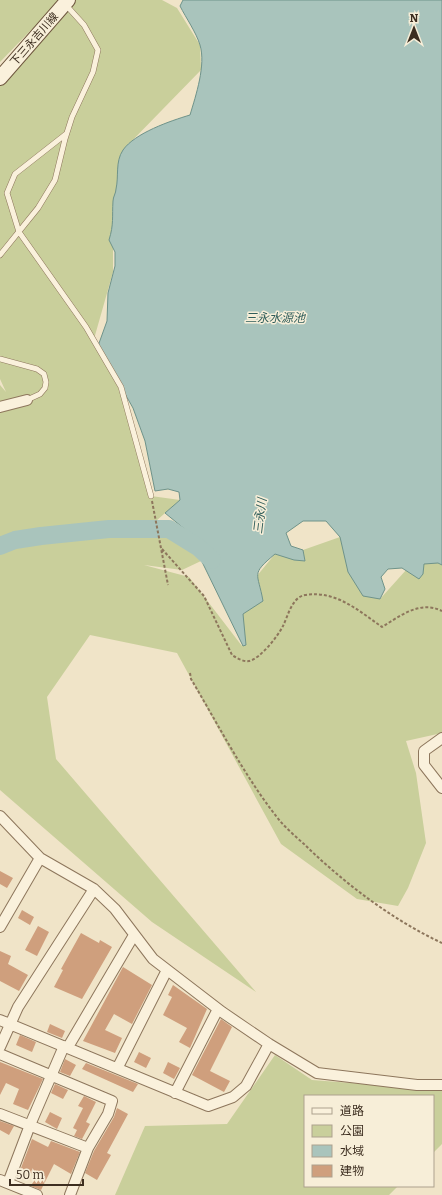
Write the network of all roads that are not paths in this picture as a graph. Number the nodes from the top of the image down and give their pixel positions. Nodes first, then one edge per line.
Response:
1 (67, 2) edge
2 (0, 78) edge
3 (66, 134) junction
4 (19, 232) junction
5 (0, 255) edge
6 (0, 359) edge
7 (27, 400) joint
8 (0, 407) edge
9 (152, 496) road end
10 (442, 738) edge
11 (442, 788) edge
12 (0, 816) edge
13 (40, 858) junction
14 (94, 889) junction
15 (0, 927) edge
16 (134, 935) junction
17 (167, 970) junction
18 (218, 1009) junction
19 (0, 1020) edge
20 (10, 1024) junction
21 (269, 1044) junction
22 (0, 1047) edge
23 (66, 1047) junction
24 (0, 1054) edge
25 (118, 1067) junction
26 (51, 1076) junction
27 (442, 1085) edge
28 (175, 1092) junction
29 (0, 1114) edge
30 (30, 1125) junction
31 (88, 1148) junction
32 (4, 1181) edge
33 (37, 1195) edge
34 (70, 1195) edge

1 - 2 main road, 下三永吉川線
1 - 3 lane
3 - 4 lane
3 - 4 lane
4 - 5 lane
4 - 9 lane
6 - 7 lane
7 - 8 street
10 - 11 street
12 - 13 street
13 - 14 street
13 - 15 street
14 - 16 street
14 - 20 street
16 - 17 street
16 - 23 street
17 - 18 street
17 - 25 street
18 - 21 street
18 - 28 street
19 - 20 street
20 - 22 street
20 - 23 street
21 - 27 street
21 - 28 street
23 - 25 street
23 - 26 street
24 - 26 street
25 - 28 street
26 - 30 street
26 - 31 street
29 - 30 street
30 - 31 street
30 - 32 street
31 - 34 street
32 - 33 street

